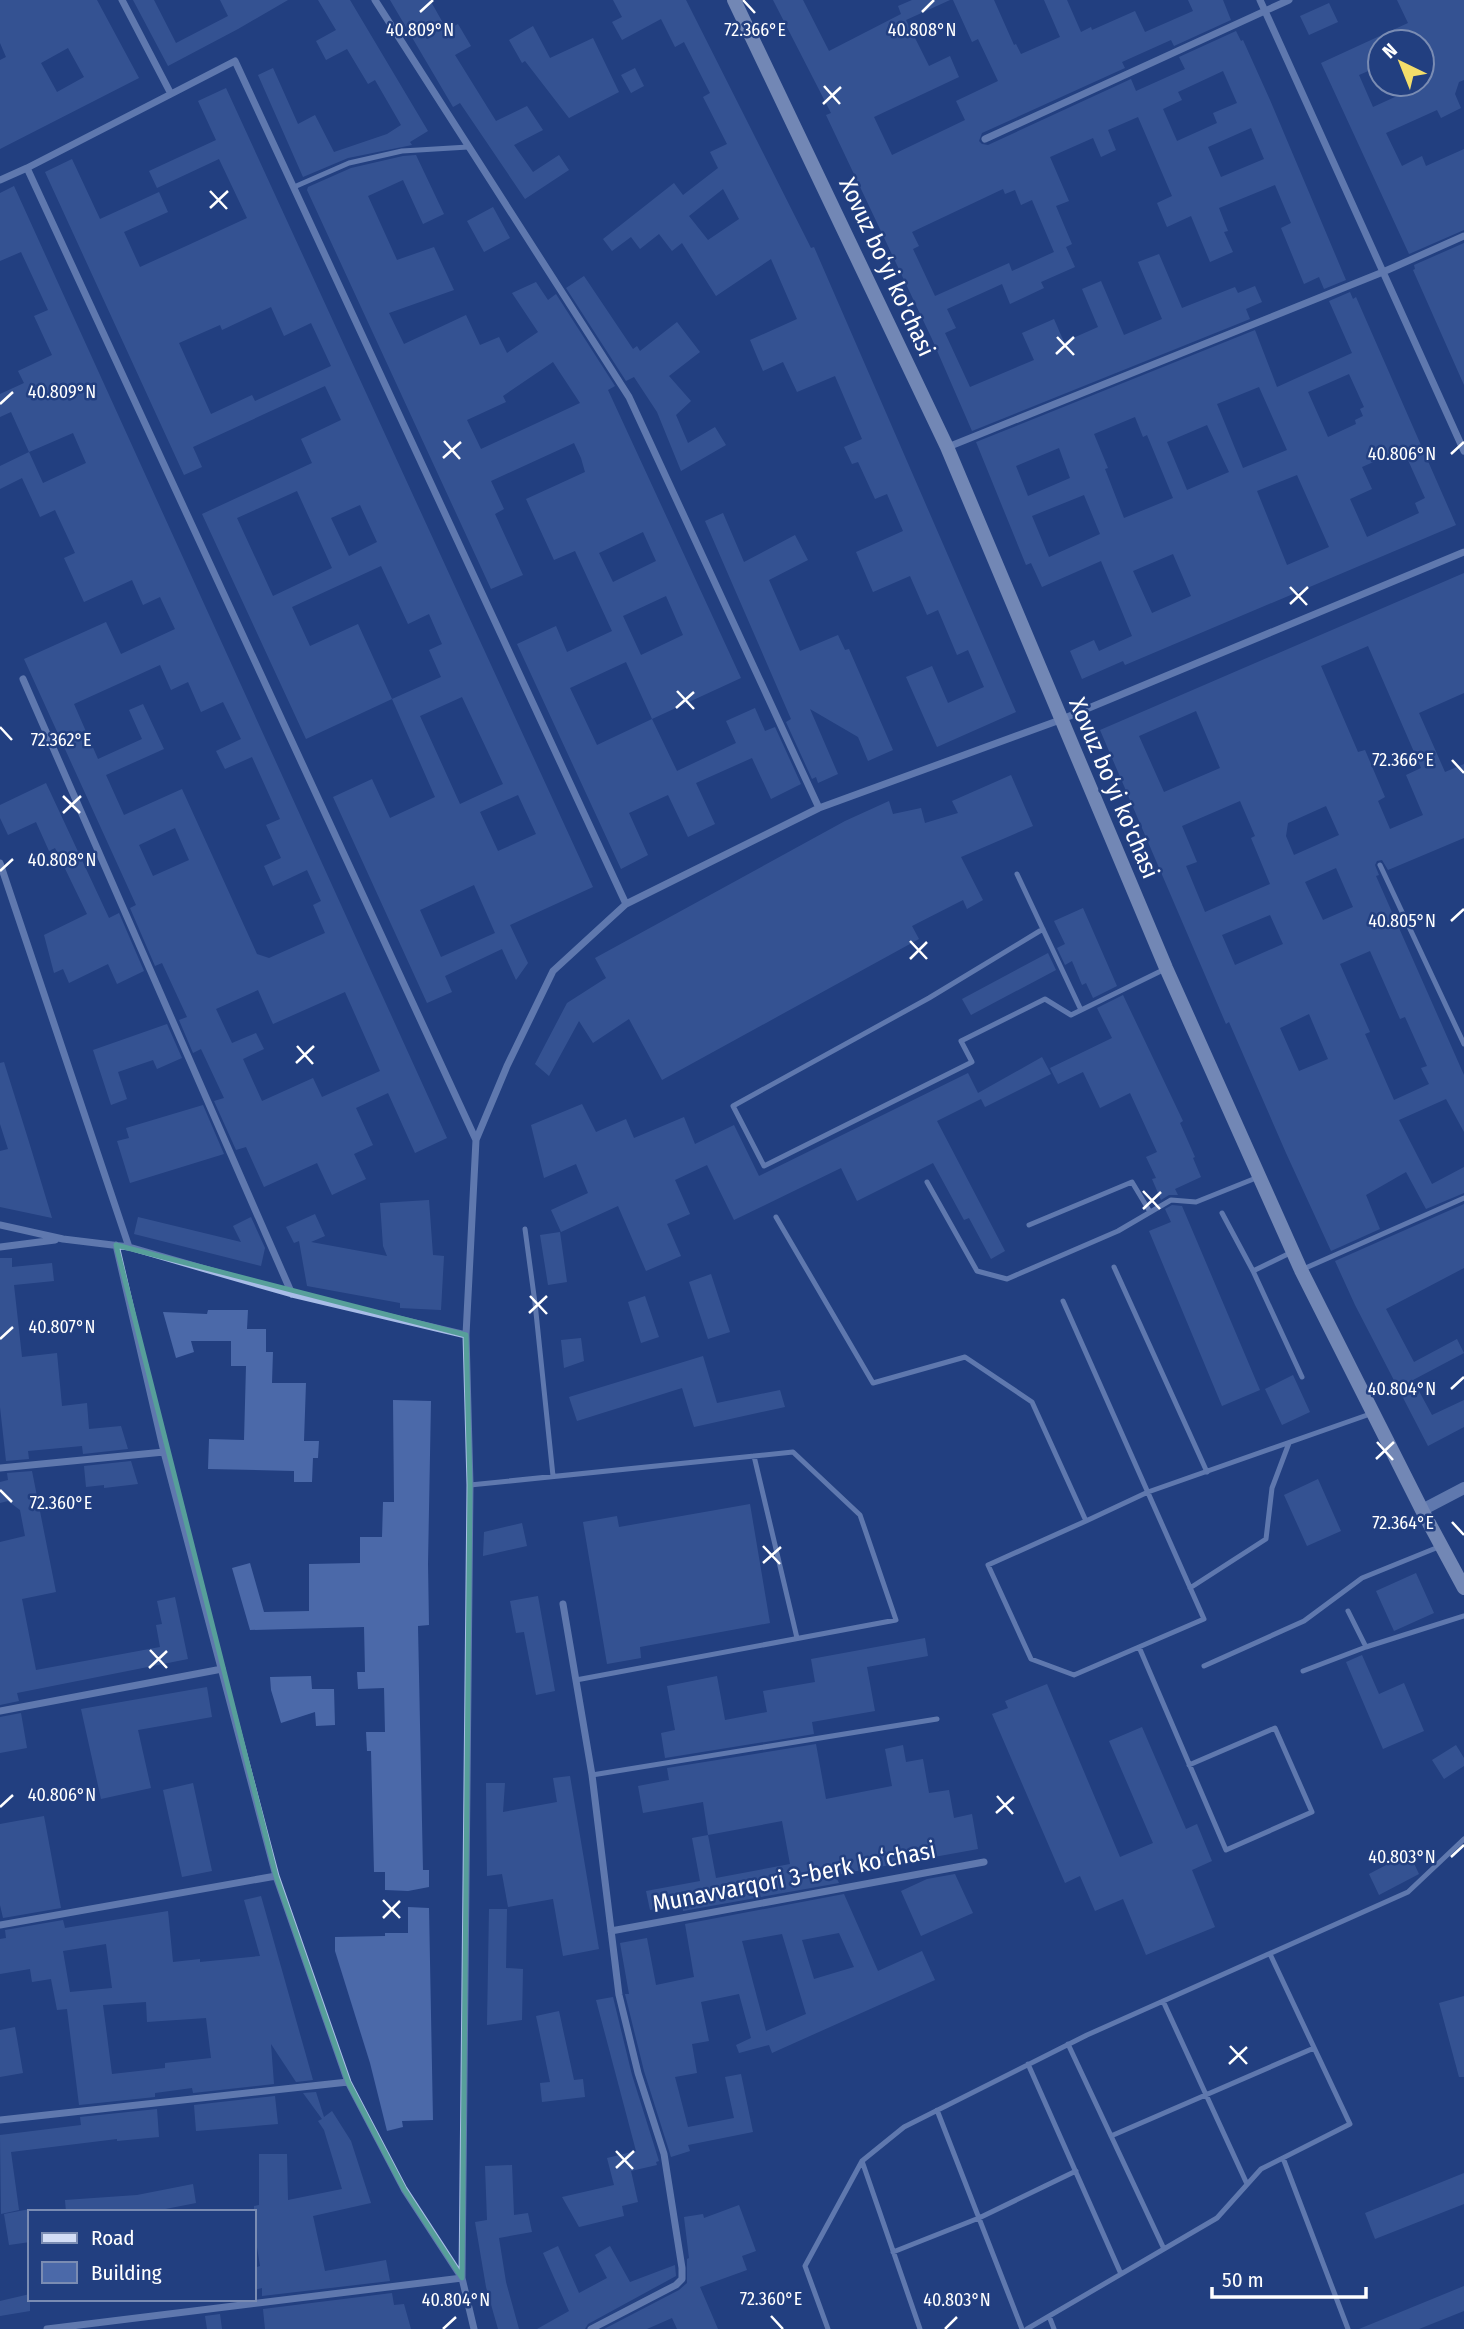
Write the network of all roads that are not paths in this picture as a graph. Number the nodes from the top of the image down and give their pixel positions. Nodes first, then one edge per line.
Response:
1 (122, 0) edge
2 (374, 0) edge
3 (734, 0) edge
4 (1260, 0) edge
5 (1289, 0) edge
6 (1264, 11) junction
7 (171, 94) junction
8 (985, 139) dead end
9 (468, 147) junction
10 (27, 168) junction
11 (0, 180) edge
12 (294, 187) junction
13 (1464, 236) edge
14 (1383, 272) junction
15 (947, 447) junction
16 (1464, 451) edge
17 (1464, 552) edge
18 (23, 680) dead end
19 (1060, 720) junction
20 (820, 808) junction
21 (0, 863) edge
22 (1380, 865) dead end
23 (1017, 874) dead end
24 (626, 904) junction
25 (1043, 929) junction
26 (1166, 968) junction
27 (1081, 1010) junction
28 (1464, 1044) edge
29 (476, 1140) junction
30 (1259, 1176) junction
31 (927, 1182) dead end
32 (1464, 1198) edge
33 (1150, 1212) junction
34 (1222, 1213) dead end
35 (776, 1217) dead end
36 (0, 1225) edge
37 (1029, 1225) dead end
38 (525, 1229) dead end
39 (63, 1240) junction
40 (116, 1245) junction
41 (0, 1247) edge
42 (129, 1247) junction
43 (1293, 1252) junction
44 (1114, 1267) dead end
45 (1301, 1270) junction
46 (1253, 1271) junction
47 (292, 1294) junction
48 (1063, 1301) dead end
49 (466, 1335) junction
50 (1302, 1377) dead end
51 (1373, 1413) junction
52 (1289, 1443) junction
53 (164, 1452) junction
54 (754, 1456) junction
55 (0, 1468) edge
56 (1207, 1472) junction
57 (552, 1476) junction
58 (470, 1485) junction
59 (1464, 1488) edge
60 (1147, 1492) junction
61 (1422, 1510) junction
62 (1086, 1521) junction
63 (1441, 1546) junction
64 (1190, 1587) junction
65 (1464, 1588) edge
66 (563, 1604) dead end
67 (1348, 1611) dead end
68 (1464, 1616) edge
69 (797, 1638) junction
70 (1139, 1647) junction
71 (1366, 1647) junction
72 (1204, 1666) dead end
73 (222, 1669) junction
74 (1303, 1671) dead end
75 (576, 1679) junction
76 (0, 1712) edge
77 (937, 1719) dead end
78 (1189, 1765) junction
79 (592, 1775) junction
80 (1463, 1842) edge
81 (984, 1862) dead end
82 (276, 1876) junction
83 (0, 1925) edge
84 (611, 1931) junction
85 (1270, 1954) junction
86 (1163, 2001) junction
87 (1068, 2044) junction
88 (1314, 2048) junction
89 (1028, 2064) junction
90 (348, 2082) junction
91 (1206, 2094) junction
92 (937, 2110) junction
93 (0, 2120) edge
94 (1111, 2136) junction
95 (1283, 2158) junction
96 (862, 2161) junction
97 (1076, 2171) junction
98 (1247, 2184) junction
99 (979, 2218) junction
100 (1164, 2249) junction
101 (893, 2252) junction
102 (1121, 2274) junction
103 (461, 2278) junction
104 (1049, 2316) junction
105 (47, 2329) edge
106 (474, 2329) edge
107 (592, 2329) edge
108 (828, 2329) edge
109 (919, 2329) edge
110 (1021, 2329) edge
111 (1027, 2329) edge
112 (1054, 2329) edge
113 (1348, 2329) edge

1 - 7 street
2 - 9 street
3 - 15 main road, Xovuz bo‘yi ko'chasi
4 - 6 street
5 - 6 street
6 - 8 street
6 - 14 street
7 - 10 street
7 - 12 street
9 - 12 lane
9 - 20 street
10 - 11 street
10 - 29 street
12 - 24 street
13 - 14 street
14 - 15 street
14 - 16 street
15 - 19 main road, Xovuz bo‘yi ko'chasi
17 - 19 street
18 - 47 street
19 - 20 street
19 - 26 main road, Xovuz bo‘yi ko'chasi
20 - 24 street
21 - 42 street
22 - 28 lane
23 - 25 lane
24 - 29 street
25 - 27 lane
25 - 27 lane
26 - 27 lane
26 - 30 main road, Xovuz bo‘yi ko'chasi
29 - 49 street
30 - 33 lane
30 - 43 main road, Xovuz bo‘yi ko'chasi
31 - 33 lane
32 - 45 lane
33 - 37 lane
34 - 46 lane
35 - 62 lane
36 - 39 street
38 - 57 lane
39 - 40 street
39 - 41 street
40 - 42 street
40 - 53 street
42 - 47 street
43 - 45 main road, Xovuz bo‘yi ko'chasi
43 - 46 lane
44 - 56 lane
45 - 51 main road, Xovuz bo‘yi ko'chasi
46 - 50 lane
47 - 49 street
48 - 60 lane
49 - 58 street
51 - 52 lane
51 - 61 main road, Xovuz bo‘yi ko'chasi
52 - 56 lane
52 - 64 lane
53 - 55 street
53 - 73 street
54 - 57 lane
54 - 69 lane
54 - 69 lane
56 - 60 lane
57 - 58 lane
58 - 103 street
59 - 61 street
60 - 62 lane
60 - 64 lane
61 - 63 main road, Xovuz bo‘yi ko'chasi
62 - 70 lane
63 - 65 main road, Xovuz bo‘yi ko'chasi
63 - 72 lane
64 - 70 lane
66 - 75 street
67 - 71 lane
68 - 71 lane
69 - 75 lane
70 - 78 lane
71 - 74 lane
73 - 76 street
73 - 82 street
75 - 79 street
77 - 79 lane
78 - 78 lane
79 - 84 street
80 - 85 lane
81 - 84 street, Munavvarqori 3-berk koʻchasi
82 - 83 street
82 - 90 street
84 - 107 street
85 - 86 lane
85 - 88 lane
86 - 87 lane
86 - 91 lane
87 - 89 lane
87 - 94 lane
88 - 91 lane
88 - 95 lane
89 - 92 lane
89 - 97 lane
90 - 93 street
90 - 103 street
91 - 94 lane
91 - 98 lane
92 - 96 lane
92 - 99 lane
94 - 100 lane
95 - 98 lane
95 - 113 lane
96 - 101 lane
96 - 108 lane
97 - 99 lane
97 - 102 lane
98 - 100 lane
99 - 101 lane
99 - 110 lane
100 - 102 lane
101 - 109 lane
102 - 104 lane
103 - 105 street
103 - 106 street
104 - 111 lane
104 - 112 lane

